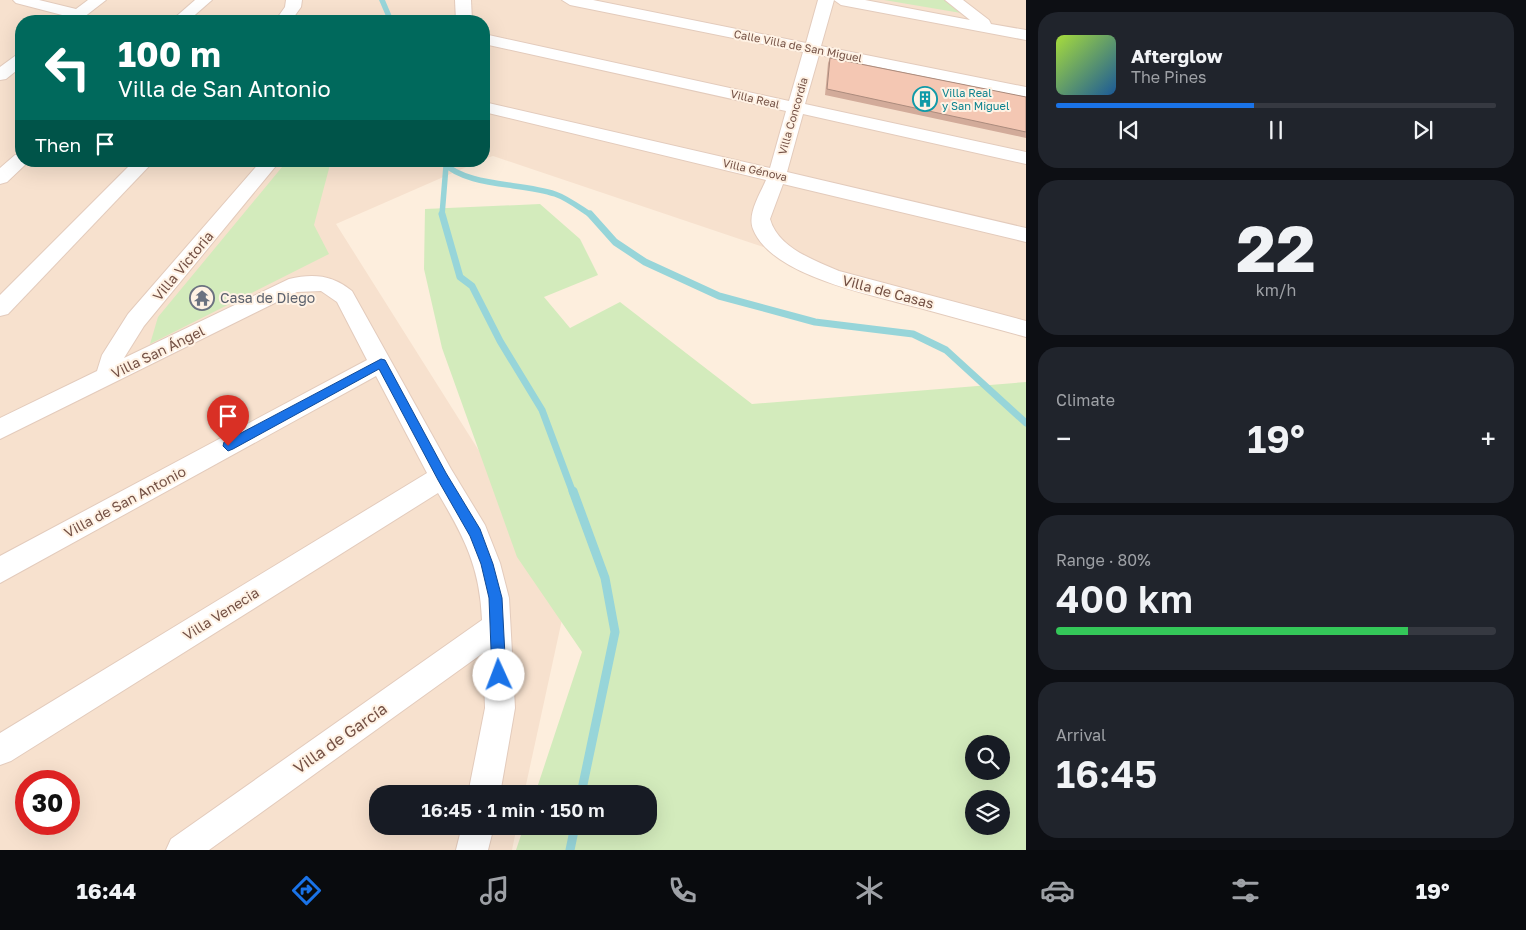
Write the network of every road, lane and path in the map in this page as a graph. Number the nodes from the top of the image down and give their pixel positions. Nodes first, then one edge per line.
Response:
1 (21, 0) edge
2 (98, 0) edge
3 (204, 0) edge
4 (294, 0) edge
5 (463, 0) edge
6 (570, 0) edge
7 (826, 0) edge
8 (841, 0) edge
9 (953, 0) edge
10 (66, 15) edge
11 (79, 15) edge
12 (186, 15) edge
13 (287, 15) edge
14 (464, 15) edge
15 (990, 27) junction
16 (1026, 35) edge
17 (490, 41) edge
18 (812, 49) junction
19 (1026, 92) edge
20 (490, 107) edge
21 (795, 108) junction
22 (1026, 158) edge
23 (15, 164) edge
24 (139, 167) edge
25 (267, 167) edge
26 (777, 175) junction
27 (0, 178) edge
28 (763, 230) joint
29 (1026, 235) edge
30 (0, 308) edge
31 (1026, 329) edge
32 (381, 363) junction
33 (107, 377) junction
34 (0, 428) edge
35 (442, 477) junction
36 (0, 570) edge
37 (497, 626) junction
38 (0, 750) edge
39 (486, 785) edge
40 (476, 835) edge
41 (182, 850) edge
42 (472, 850) edge

1 - 10 street
2 - 11 street
3 - 12 street
4 - 13 street
5 - 14 street
6 - 18 street, Calle Villa de San Miguel
7 - 18 street, Villa Concordia
8 - 15 street
9 - 15 street
15 - 16 street
17 - 21 street, Villa Real
18 - 19 street, Calle Villa de San Miguel
18 - 21 street, Villa Concordia
20 - 26 street, Villa Génova
21 - 22 street, Villa Real
21 - 26 street, Villa Concordia
23 - 27 street
24 - 30 street
25 - 33 street, Villa Victoria
26 - 28 street, Villa Concordia
26 - 29 street, Villa Génova
28 - 31 street, Villa de Casas
32 - 33 street, Villa San Ángel
32 - 35 street
32 - 36 street, Villa de San Antonio
33 - 34 street, Villa San Ángel
35 - 37 street
35 - 38 street, Villa Venecia
37 - 39 street
37 - 41 street, Villa de García
40 - 42 street

